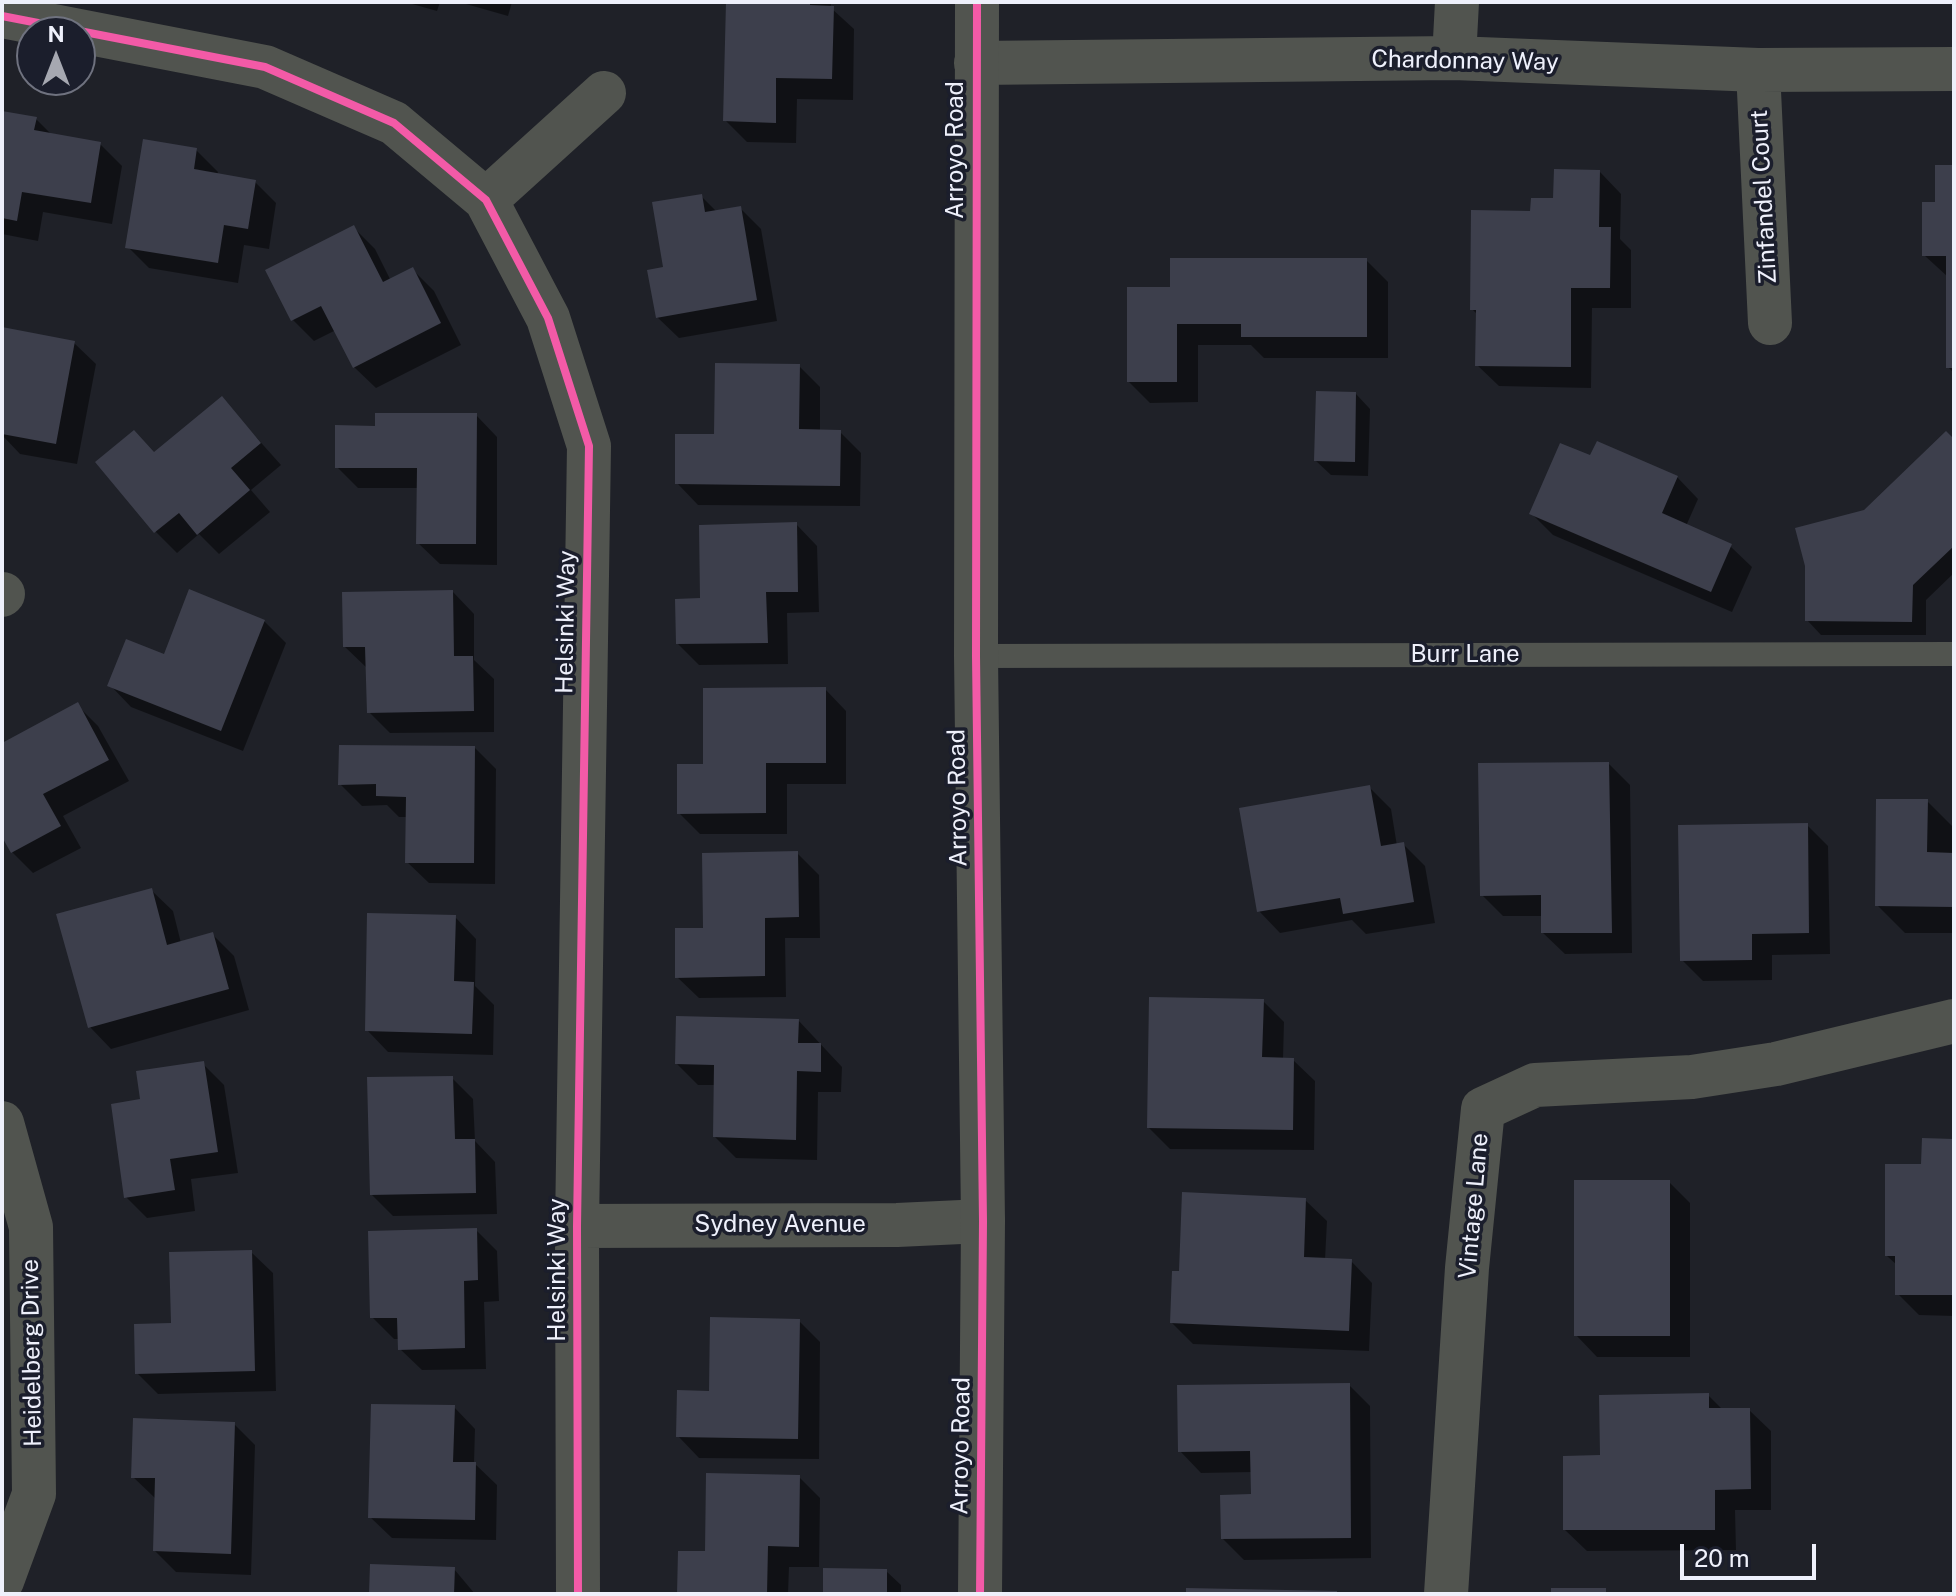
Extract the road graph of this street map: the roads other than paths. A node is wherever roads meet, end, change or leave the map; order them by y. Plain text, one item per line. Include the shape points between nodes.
1 (977, 2) edge
2 (1457, 2) edge
3 (2, 16) edge
4 (1454, 58) junction
5 (976, 63) junction
6 (1954, 69) edge
7 (1758, 70) junction
8 (604, 93) dead end
9 (486, 200) junction
10 (1770, 323) dead end
11 (1954, 654) edge
12 (976, 656) junction
13 (1954, 1021) edge
14 (2, 1123) edge
15 (983, 1221) junction
16 (577, 1226) junction
17 (2, 1581) edge
18 (578, 1594) edge
19 (980, 1594) edge
20 (1446, 1594) edge

1 - 5 street, Arroyo Road
2 - 4 street
3 - 9 street, Helsinki Way via 265,67 394,123
4 - 5 street, Chardonnay Way
4 - 7 street, Chardonnay Way
5 - 12 street, Arroyo Road
6 - 7 street, Chardonnay Way
7 - 10 street, Zinfandel Court
8 - 9 street
9 - 16 street, Helsinki Way via 548,318 589,446
11 - 12 lane, Burr Lane
12 - 15 street, Arroyo Road
13 - 20 street, Vintage Lane via 1776,1064 1692,1077 1535,1085 1483,1109
14 - 17 street, Heidelberg Drive via 31,1227 34,1494
15 - 16 street, Sydney Avenue
15 - 19 street, Arroyo Road
16 - 18 street, Helsinki Way

